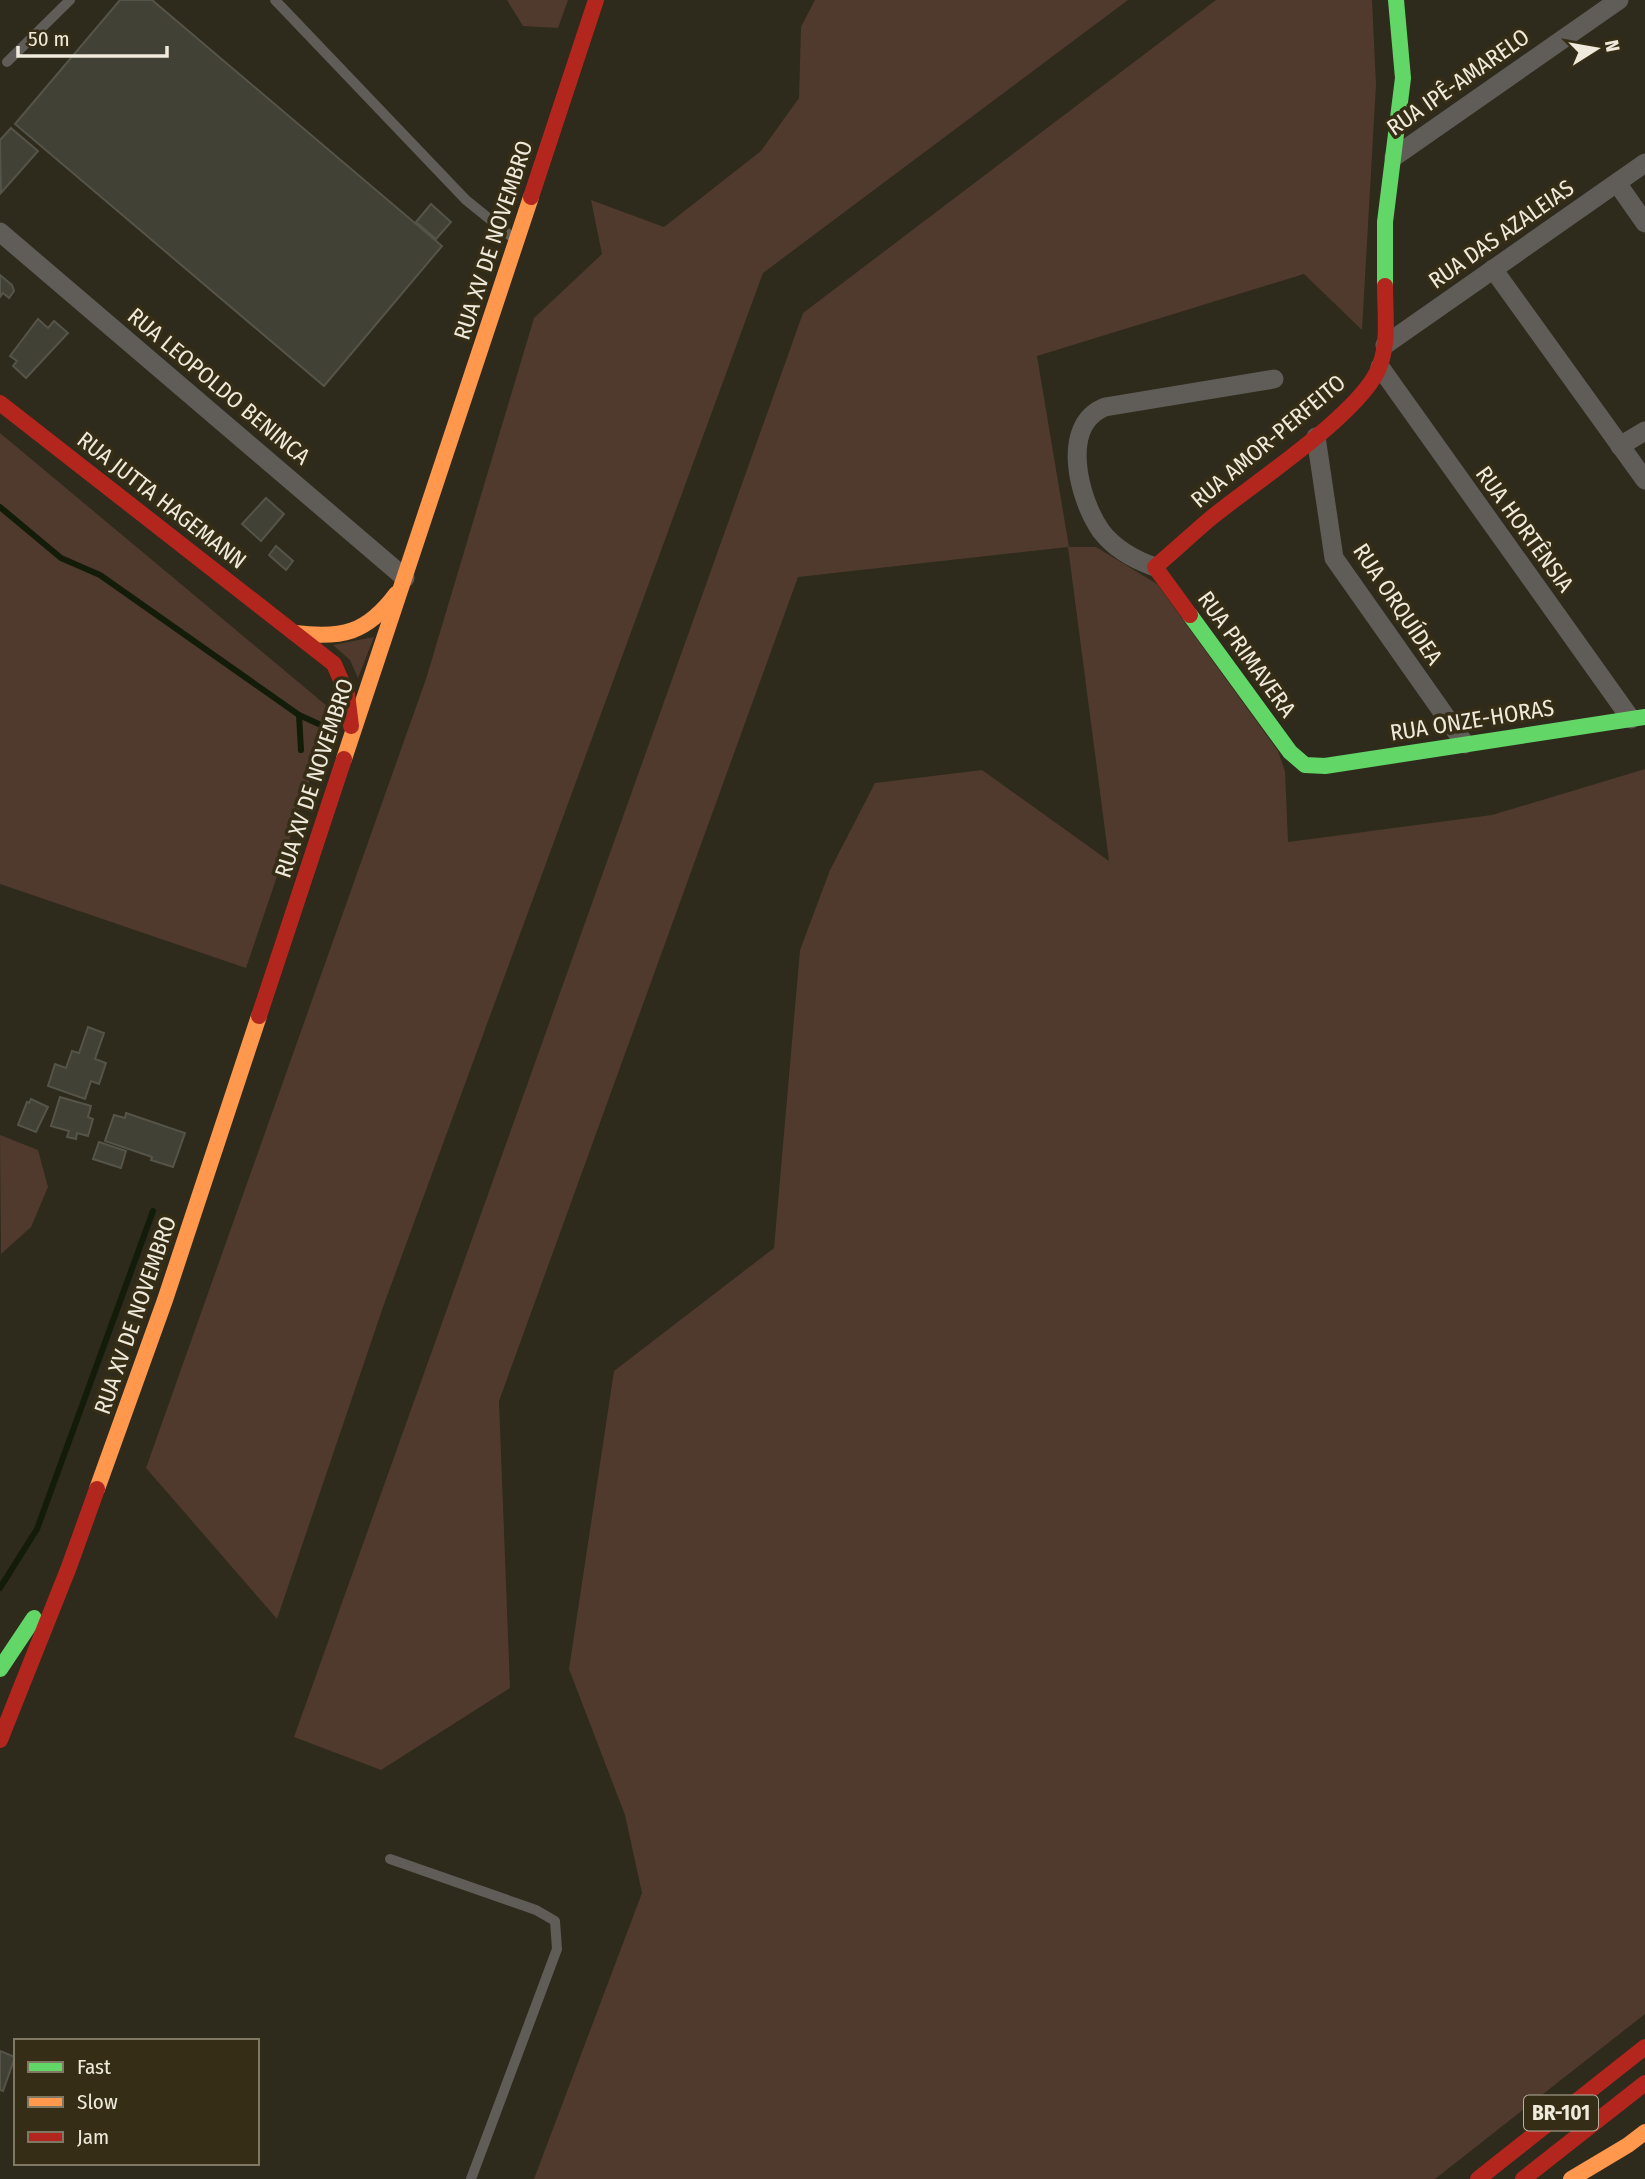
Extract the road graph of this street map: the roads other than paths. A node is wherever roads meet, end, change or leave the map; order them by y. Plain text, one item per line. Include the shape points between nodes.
1 (70, 0) edge
2 (275, 0) edge
3 (596, 0) edge
4 (1396, 0) edge
5 (1619, 0) edge
6 (6, 62) dead end
7 (1394, 157) junction
8 (1645, 163) edge
9 (1617, 183) junction
10 (1645, 223) edge
11 (0, 232) edge
12 (517, 240) junction
13 (1493, 270) junction
14 (1385, 345) junction
15 (1380, 367) junction
16 (1274, 379) dead end
17 (0, 403) edge
18 (1645, 432) edge
19 (1316, 437) junction
20 (1620, 446) junction
21 (1645, 480) edge
22 (1155, 567) junction
23 (405, 578) junction
24 (295, 633) junction
25 (1638, 718) edge
26 (351, 737) junction
27 (1465, 744) junction
28 (1305, 765) joint
29 (68, 1567) junction
30 (0, 1668) edge
31 (0, 1740) edge
32 (390, 1859) dead end
33 (1645, 2047) edge
34 (1645, 2083) edge
35 (1645, 2133) edge
36 (471, 2179) edge
37 (1478, 2179) edge
38 (1523, 2179) edge
39 (1571, 2179) edge

1 - 6 lane
2 - 12 lane via 466,200
3 - 12 main road, RUA XV DE NOVEMBRO
4 - 7 main road, RUA AMOR-PERFEITO via 1403,78
5 - 7 street, RUA IPÊ-AMARELO
7 - 14 main road, RUA AMOR-PERFEITO via 1383,248
8 - 9 street, RUA DAS AZALEIAS
9 - 10 street
9 - 13 street, RUA DAS AZALEIAS
11 - 23 street, RUA LEOPOLDO BENINCA
12 - 23 main road, RUA XV DE NOVEMBRO
13 - 14 street, RUA DAS AZALEIAS
13 - 20 street
14 - 15 main road, RUA AMOR-PERFEITO
15 - 19 main road, RUA AMOR-PERFEITO via 1358,400
15 - 25 street, RUA HORTÊNSIA
16 - 22 street via 1105,407 1086,420 1078,463 1087,506 1102,533 1117,547
17 - 24 main road, RUA JUTTA HAGEMANN
18 - 20 street
19 - 22 main road, RUA AMOR-PERFEITO
19 - 27 street, RUA ORQUÍDEA via 1334,558
20 - 21 street
22 - 28 main road, RUA PRIMAVERA via 1290,752
23 - 24 main road via 390,603 359,629 322,637
23 - 26 main road, RUA XV DE NOVEMBRO
24 - 26 main road, RUA JUTTA HAGEMANN via 334,664 345,681
25 - 27 main road, RUA ONZE-HORAS
26 - 29 main road, RUA XV DE NOVEMBRO via 166,1300
27 - 28 main road, RUA ONZE-HORAS via 1325,766
29 - 30 main road, RUA XV DE NOVEMBRO
29 - 31 main road, RUA XV DE NOVEMBRO
32 - 36 lane via 555,1920 556,1949
33 - 37 main road, BR-101
34 - 38 main road, BR-101
35 - 39 main road

